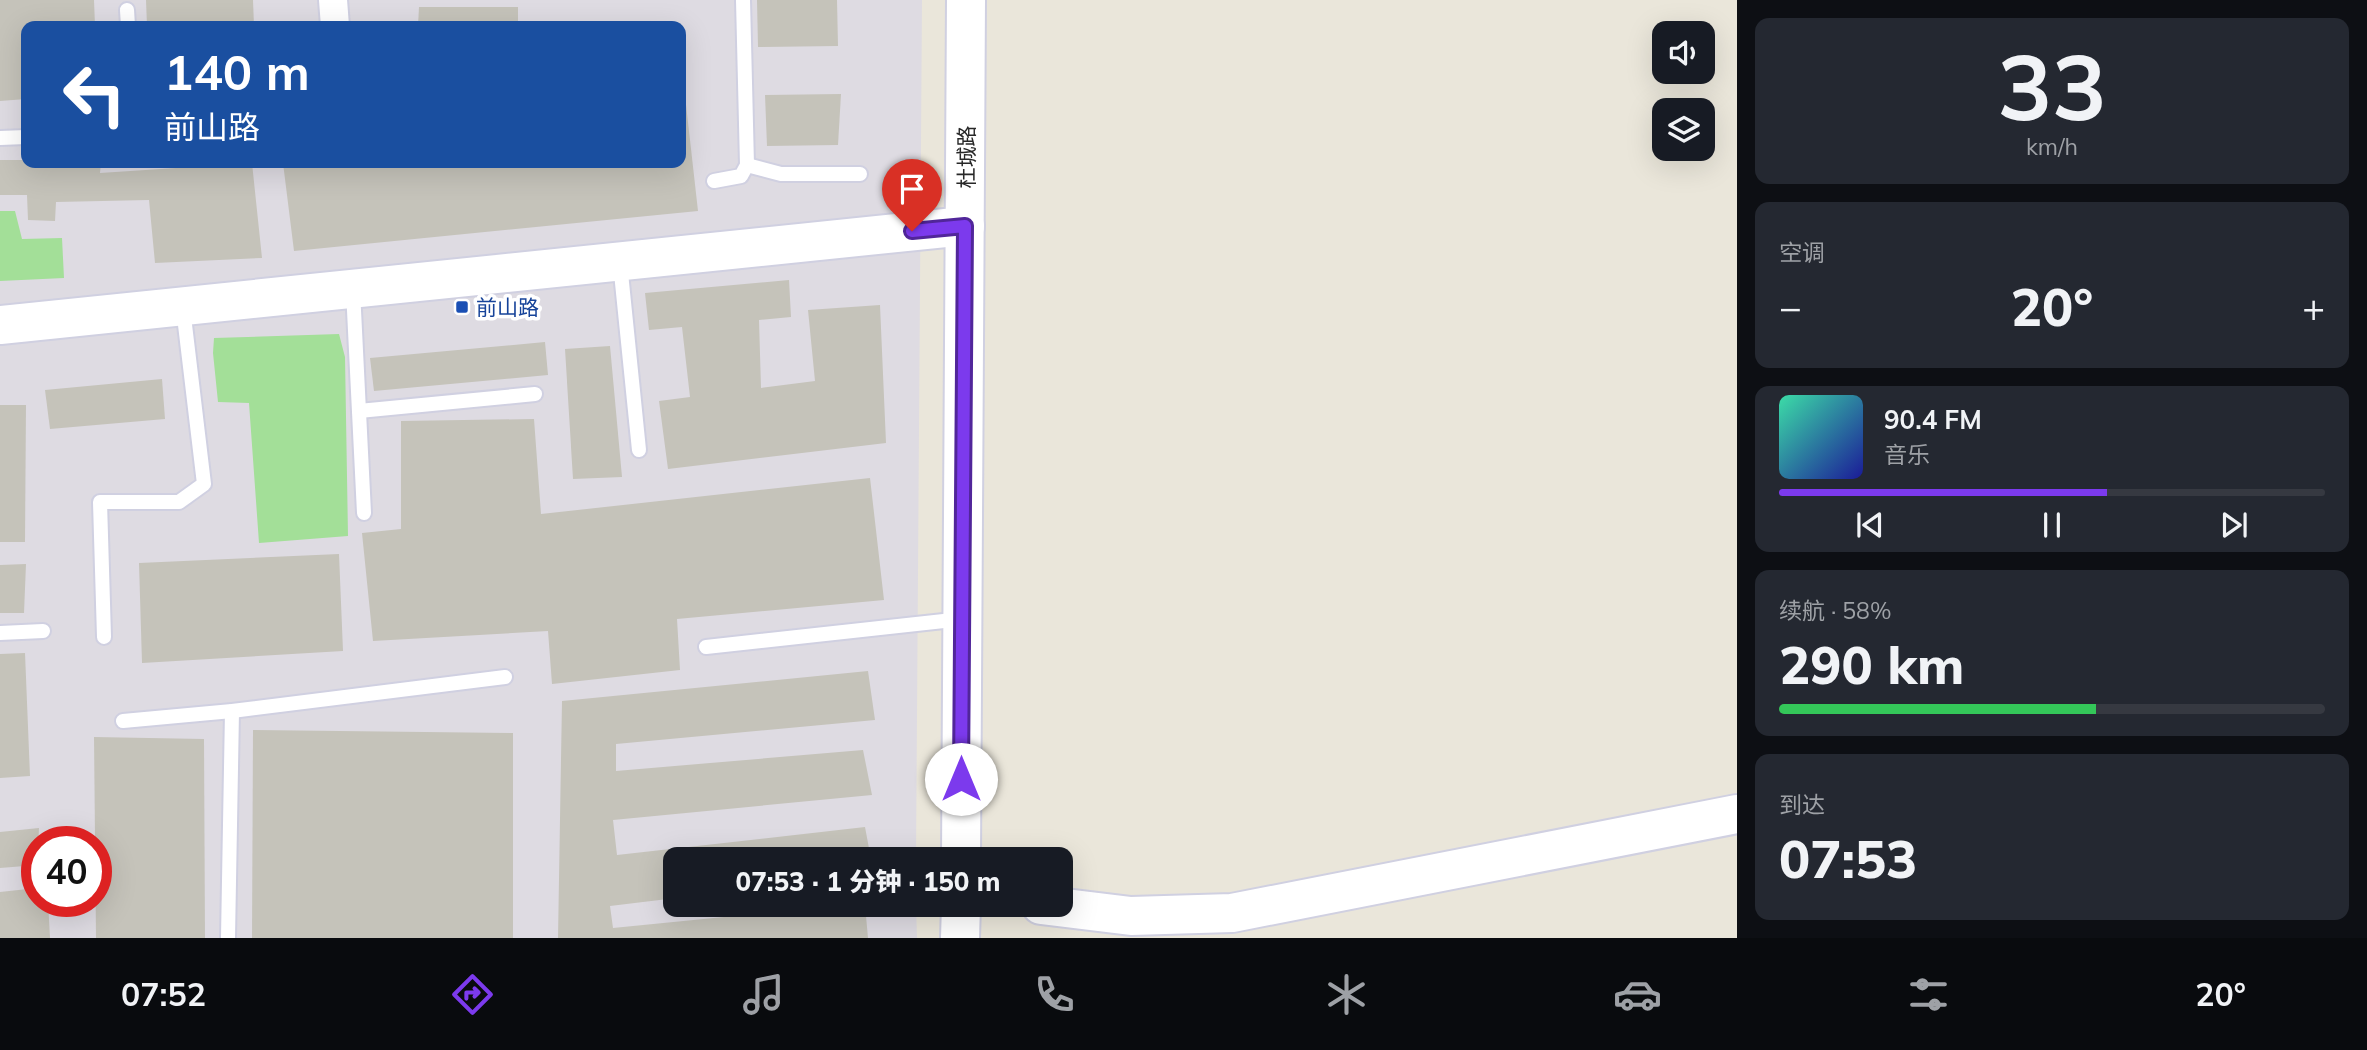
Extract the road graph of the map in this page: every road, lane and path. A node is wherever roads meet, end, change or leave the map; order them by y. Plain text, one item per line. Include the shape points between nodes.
1 (333, 0) edge
2 (743, 0) edge
3 (966, 0) edge
4 (127, 10) dead end
5 (128, 21) edge
6 (335, 21) edge
7 (21, 137) edge
8 (0, 138) edge
9 (747, 165) junction
10 (860, 174) dead end
11 (715, 181) dead end
12 (965, 226) junction
13 (620, 261) junction
14 (353, 288) junction
15 (183, 306) junction
16 (0, 325) edge
17 (535, 394) dead end
18 (359, 411) junction
19 (639, 450) dead end
20 (364, 513) dead end
21 (962, 619) junction
22 (43, 631) dead end
23 (0, 633) edge
24 (104, 637) dead end
25 (706, 648) dead end
26 (505, 677) dead end
27 (232, 711) junction
28 (124, 721) dead end
29 (1737, 814) edge
30 (961, 847) edge
31 (1073, 909) edge
32 (961, 917) edge
33 (228, 938) edge
34 (960, 938) edge

1 - 6 street
2 - 9 lane
3 - 12 street, 杜城路
4 - 5 lane
7 - 8 lane
9 - 10 lane via 780,174
9 - 11 lane via 741,176
12 - 13 street
12 - 21 street, 杜城路
13 - 14 street
13 - 19 lane
14 - 15 street
14 - 18 lane
15 - 16 street
15 - 24 lane via 204,484 179,502 100,502
17 - 18 lane
18 - 20 lane
21 - 25 lane
21 - 30 street, 杜城路
22 - 23 lane
26 - 27 lane
27 - 28 lane
27 - 33 lane
29 - 31 street via 1232,913 1130,916
32 - 34 street

